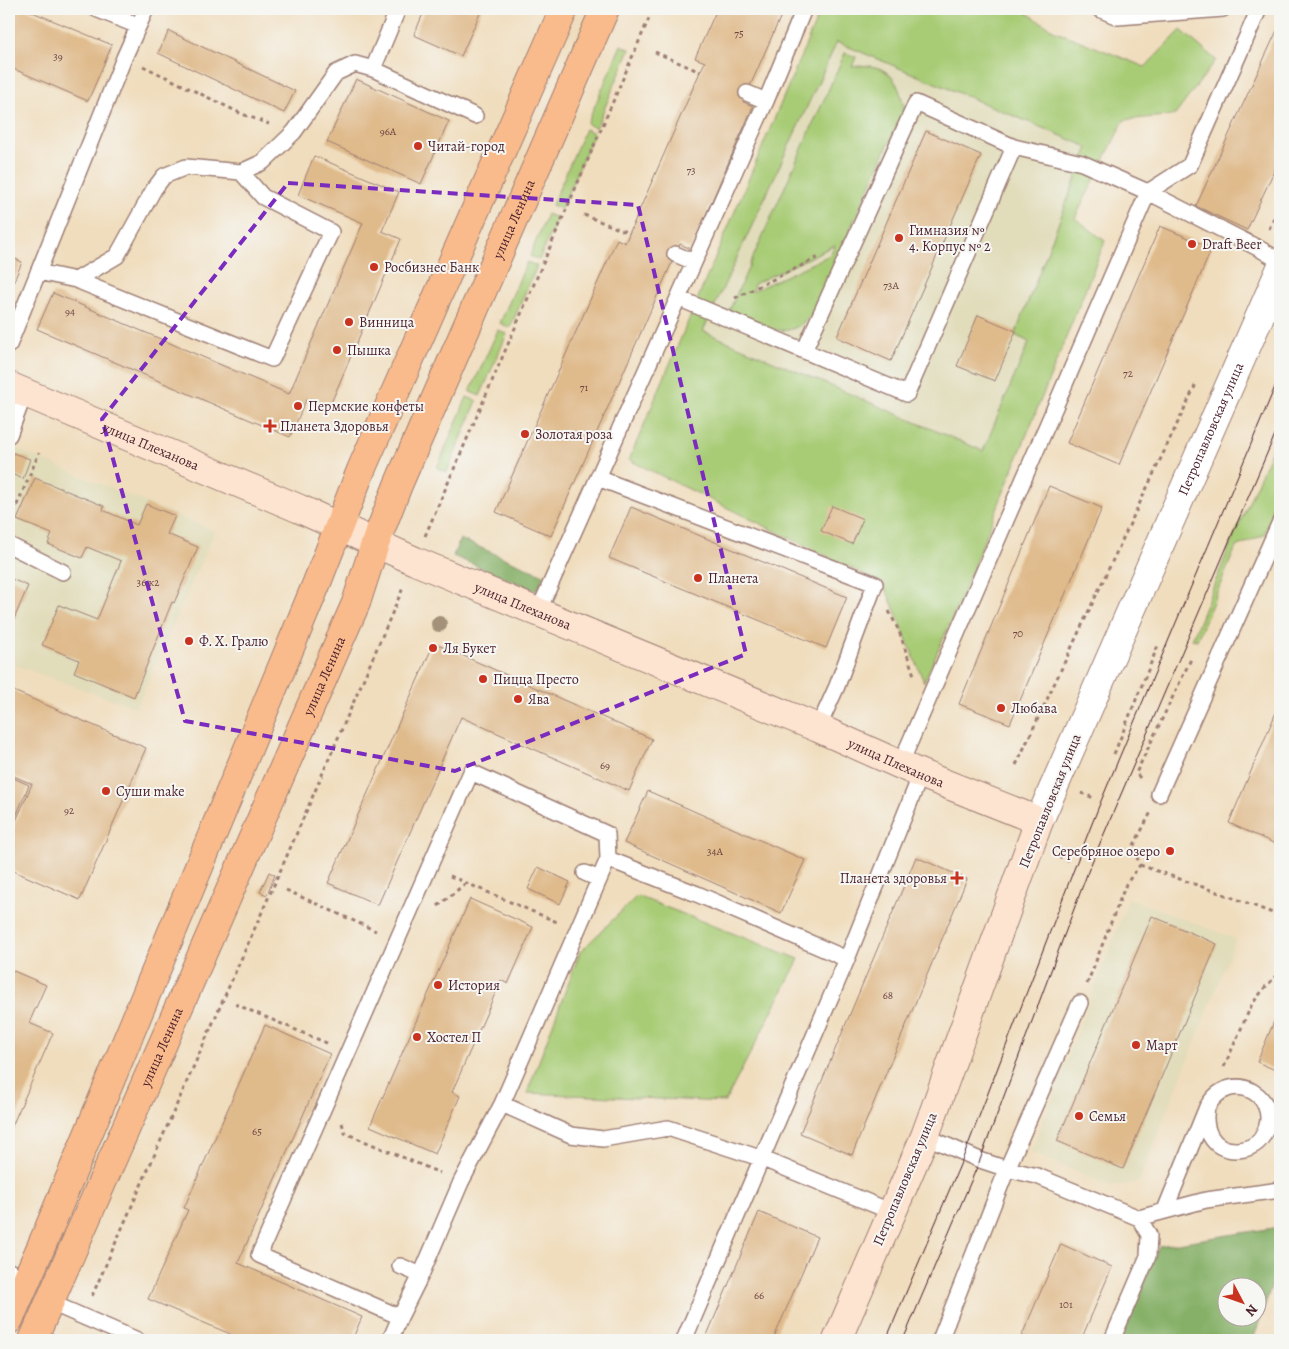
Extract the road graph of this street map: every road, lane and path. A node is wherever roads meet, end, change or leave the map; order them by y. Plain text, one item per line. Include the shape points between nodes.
1 (96, 9) edge
2 (146, 9) edge
3 (398, 9) edge
4 (564, 9) edge
5 (605, 9) edge
6 (652, 9) edge
7 (804, 9) edge
8 (1099, 9) edge
9 (1223, 9) edge
10 (1259, 9) edge
11 (138, 26) junction
12 (655, 52) dead end
13 (147, 68) dead end
14 (373, 69) junction
15 (700, 72) dead end
16 (747, 93) dead end
17 (766, 101) junction
18 (475, 116) dead end
19 (294, 132) junction
20 (1014, 147) junction
21 (241, 172) junction
22 (1148, 192) junction
23 (1280, 203) edge
24 (584, 215) dead end
25 (629, 233) dead end
26 (854, 240) junction
27 (1260, 249) junction
28 (675, 254) dead end
29 (1280, 261) edge
30 (694, 262) junction
31 (1280, 270) edge
32 (38, 272) junction
33 (76, 280) junction
34 (678, 298) junction
35 (719, 316) junction
36 (9, 345) edge
37 (804, 351) junction
38 (1197, 382) dead end
39 (17, 389) edge
40 (9, 435) edge
41 (39, 453) dead end
42 (598, 478) junction
43 (9, 508) edge
44 (1280, 522) edge
45 (339, 527) junction
46 (426, 534) dead end
47 (376, 544) junction
48 (9, 545) edge
49 (63, 572) dead end
50 (875, 584) junction
51 (402, 590) dead end
52 (538, 612) junction
53 (1159, 643) dead end
54 (1192, 657) dead end
55 (925, 709) junction
56 (818, 728) junction
57 (1114, 754) dead end
58 (1016, 765) dead end
59 (911, 769) junction
60 (1140, 778) dead end
61 (1080, 793) dead end
62 (1159, 794) joint
63 (1094, 798) dead end
64 (1039, 821) junction
65 (1058, 856) dead end
66 (608, 858) junction
67 (1068, 860) dead end
68 (1140, 865) junction
69 (429, 867) junction
70 (466, 883) junction
71 (286, 890) dead end
72 (432, 912) dead end
73 (1280, 916) edge
74 (576, 930) junction
75 (397, 940) junction
76 (847, 959) junction
77 (1280, 973) edge
78 (1080, 1003) joint
79 (235, 1004) dead end
80 (348, 1053) junction
81 (502, 1104) junction
82 (1207, 1107) junction
83 (323, 1110) junction
84 (925, 1136) junction
85 (763, 1159) junction
86 (1007, 1169) junction
87 (461, 1182) junction
88 (1280, 1190) edge
89 (1165, 1210) junction
90 (892, 1212) junction
91 (1139, 1218) junction
92 (400, 1266) dead end
93 (18, 1275) edge
94 (421, 1276) junction
95 (49, 1302) junction
96 (83, 1316) junction
97 (400, 1317) junction
98 (9, 1320) edge
99 (33, 1340) edge
100 (137, 1340) edge
101 (390, 1340) edge
102 (684, 1340) edge
103 (837, 1340) edge
104 (940, 1340) edge
105 (1112, 1340) edge

1 - 11 lane
2 - 11 lane
3 - 14 lane
4 - 45 main road via 361,470
5 - 47 main road, улица Ленина via 398,484
6 - 46 path
7 - 17 lane
8 - 9 lane via 1118,17
10 - 22 lane via 1190,165
11 - 32 lane
12 - 15 path
13 - 19 path via 242,114
14 - 18 lane
14 - 19 lane via 355,64 336,73
16 - 17 lane
17 - 30 lane
19 - 21 lane via 263,162
20 - 22 lane via 1082,163
20 - 26 lane via 916,103
20 - 37 lane via 907,394
21 - 33 lane via 186,166 164,176 117,256
21 - 33 lane via 262,197 331,232 272,359
22 - 27 lane
22 - 55 lane
23 - 27 path
24 - 25 path
26 - 35 path via 724,303
26 - 37 lane
27 - 29 lane
28 - 30 lane
30 - 34 lane
31 - 64 street, Петропавловская улица
32 - 33 lane
32 - 36 lane
34 - 35 lane
34 - 42 lane
35 - 37 lane
38 - 58 path
39 - 40 lane
39 - 45 main road, улица Плеханова
41 - 43 path via 17,504
42 - 50 lane
42 - 52 lane
44 - 62 lane
45 - 47 main road, улица Плеханова
45 - 93 main road via 70,1178
47 - 52 main road, улица Плеханова
47 - 95 main road, улица Ленина via 356,603
48 - 49 lane
50 - 55 path via 899,631
50 - 56 lane
51 - 96 path
52 - 56 main road, улица Плеханова
53 - 57 path
54 - 60 path via 1136,772
55 - 59 lane
56 - 59 main road, улица Плеханова
59 - 64 main road, улица Плеханова
59 - 76 lane
61 - 63 path
62 - 68 path via 1133,847
64 - 84 main road, Петропавловская улица
65 - 67 path
66 - 69 lane via 607,834 471,772
66 - 74 lane via 592,876
66 - 76 lane
68 - 73 path
68 - 78 path via 1126,884
69 - 70 path
69 - 75 lane
70 - 72 path
70 - 74 path
71 - 75 path
74 - 81 lane
75 - 80 lane
76 - 85 lane
77 - 82 path via 1252,1004
78 - 86 lane
79 - 80 path
80 - 83 lane
81 - 85 lane via 571,1136 603,1139 668,1128
81 - 87 lane
82 - 82 lane via 1205,1123 1211,1138 1230,1150 1251,1147 1266,1130 1267,1109 1262,1099 1243,1087 1222,1090
82 - 89 lane
83 - 87 path via 340,1118 345,1133
83 - 97 lane via 259,1255
84 - 86 lane
84 - 90 main road, Петропавловская улица
85 - 90 lane
85 - 102 lane
86 - 91 lane via 1037,1176
86 - 104 lane
87 - 94 lane
88 - 89 lane via 1206,1200
89 - 91 lane
90 - 103 main road, Петропавловская улица
91 - 105 lane via 1148,1235 1148,1256
92 - 94 lane
93 - 98 main road
94 - 97 lane
95 - 96 lane
95 - 99 main road, улица Ленина
96 - 100 lane
97 - 101 lane

